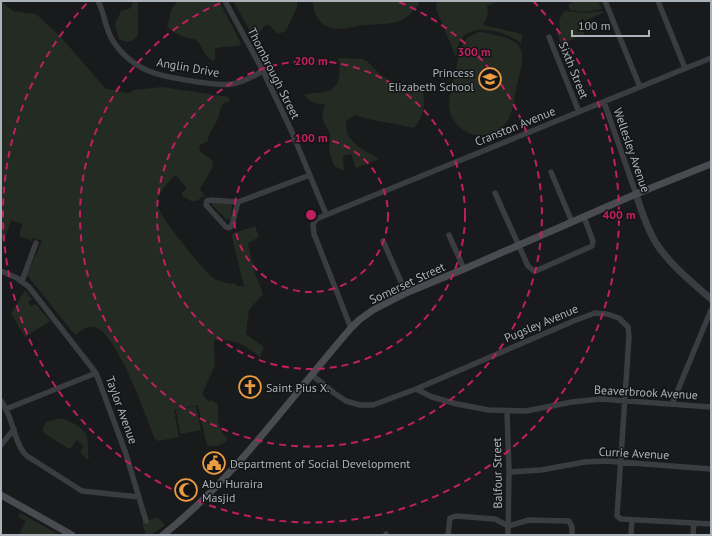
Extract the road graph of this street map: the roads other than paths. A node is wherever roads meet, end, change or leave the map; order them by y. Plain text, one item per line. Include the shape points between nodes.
1 (98, 1) edge
2 (225, 1) edge
3 (605, 1) edge
4 (658, 1) edge
5 (549, 37) dead end
6 (711, 58) edge
7 (685, 68) junction
8 (263, 71) junction
9 (640, 87) junction
10 (604, 102) junction
11 (579, 112) junction
12 (711, 164) edge
13 (551, 172) dead end
14 (310, 175) junction
15 (494, 193) dead end
16 (636, 194) junction
17 (238, 202) junction
18 (326, 214) junction
19 (584, 217) junction
20 (572, 222) junction
21 (449, 235) dead end
22 (383, 241) dead end
23 (36, 243) dead end
24 (518, 246) junction
25 (464, 269) junction
26 (1, 271) edge
27 (22, 281) junction
28 (406, 294) junction
29 (711, 299) edge
30 (711, 310) edge
31 (351, 328) junction
32 (96, 373) junction
33 (312, 375) junction
34 (416, 390) junction
35 (1, 401) edge
36 (625, 401) junction
37 (672, 404) junction
38 (711, 407) edge
39 (6, 409) junction
40 (507, 411) junction
41 (14, 429) junction
42 (1, 445) edge
43 (620, 461) junction
44 (711, 469) edge
45 (509, 472) junction
46 (1, 495) edge
47 (139, 496) junction
48 (632, 520) junction
49 (146, 521) dead end
50 (694, 523) junction
51 (711, 524) edge
52 (508, 526) junction
53 (165, 534) edge
54 (72, 535) edge
55 (448, 535) edge
56 (508, 535) edge
57 (572, 535) edge
58 (632, 535) edge
59 (693, 535) edge

1 - 8 street, Anglin Drive via 112,40 130,60 149,72 226,85
2 - 8 street, Thornbrough Street
3 - 9 street
4 - 7 street
5 - 11 street, Sixth Street
6 - 7 street, Cranston Avenue
7 - 9 street, Cranston Avenue
8 - 14 street, Thornbrough Street
9 - 10 street, Cranston Avenue
10 - 11 street, Cranston Avenue
10 - 16 street, Wellesley Avenue
11 - 18 street, Cranston Avenue
12 - 16 main road, Somerset Street
13 - 20 street
14 - 17 street
14 - 18 street, Thornbrough Street
15 - 24 street
16 - 19 main road, Somerset Street
16 - 29 street, Wellesley Avenue via 649,229 662,251
17 - 17 street via 213,200 207,201 206,205 229,228
18 - 31 street via 314,221 314,234
19 - 20 main road, Somerset Street
19 - 24 street via 593,241 590,248 534,271 528,266
20 - 24 main road, Somerset Street
21 - 25 street
22 - 28 street
23 - 27 street
24 - 25 main road, Somerset Street
25 - 28 main road, Somerset Street
26 - 27 street, Taylor Avenue
27 - 32 street, Taylor Avenue
28 - 31 main road, Somerset Street via 380,306
30 - 37 street
31 - 33 main road, Somerset Street
32 - 39 street
32 - 47 street, Taylor Avenue
33 - 34 street, Pugsley Avenue via 341,398 353,404 373,405
33 - 53 main road, Somerset Street via 217,487
34 - 36 street, Pugsley Avenue via 595,313 619,318 628,328
34 - 40 street, Beaverbrook Avenue via 457,404
35 - 39 street
36 - 37 street, Beaverbrook Avenue
36 - 40 street, Beaverbrook Avenue via 586,400 526,411
36 - 43 street, Pugsley Avenue
37 - 38 street, Beaverbrook Avenue
39 - 41 street
40 - 45 street, Balfour Street
41 - 42 street
41 - 47 street via 25,454 80,490 88,493
43 - 44 street, Currie Avenue
43 - 45 street, Currie Avenue via 585,462 541,470
43 - 48 street, Pugsley Avenue via 618,518
45 - 52 street, Balfour Street
46 - 54 main road
47 - 49 street, Taylor Avenue
48 - 50 street
48 - 58 street
50 - 51 street
50 - 59 street
52 - 55 street via 495,519 456,516 450,518
52 - 56 street, Balfour Street
52 - 57 street via 529,520 569,521

